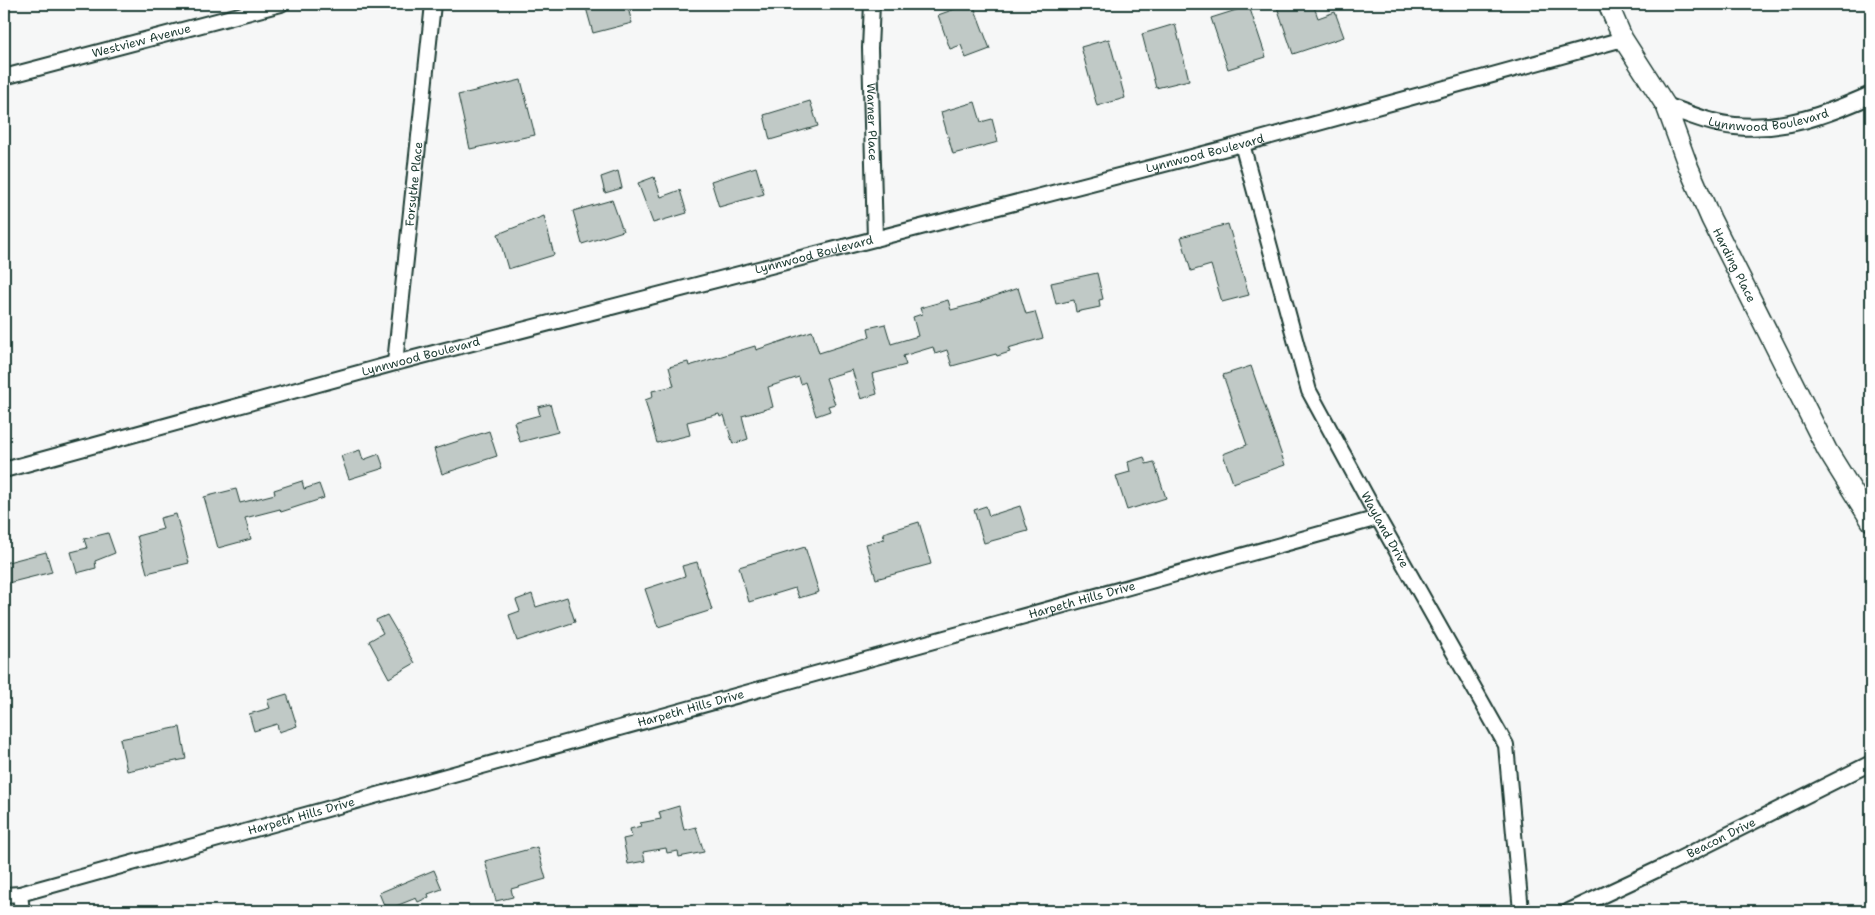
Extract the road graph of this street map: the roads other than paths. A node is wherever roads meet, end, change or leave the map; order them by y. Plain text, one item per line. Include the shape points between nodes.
1 (281, 4) edge
2 (433, 4) edge
3 (872, 4) edge
4 (1608, 4) edge
5 (1624, 39) junction
6 (4, 77) edge
7 (1871, 95) edge
8 (1666, 106) junction
9 (1242, 144) junction
10 (875, 240) junction
11 (395, 363) junction
12 (4, 470) edge
13 (1378, 518) junction
14 (1871, 521) edge
15 (1871, 763) edge
16 (20, 894) junction
17 (4, 895) edge
18 (22, 911) edge
19 (1521, 911) edge
20 (1569, 911) edge

1 - 6 street, Westview Avenue
2 - 11 street, Forsythe Place
3 - 10 street, Warner Place via 870,48
4 - 5 main road, Harding Place
5 - 8 main road, Harding Place
5 - 9 street, Lynnwood Boulevard
7 - 8 street, Lynnwood Boulevard via 1810,120 1752,127 1700,118
8 - 14 main road, Harding Place via 1711,219 1827,450
9 - 10 street, Lynnwood Boulevard
9 - 13 street, Wayland Drive via 1309,390
10 - 11 street, Lynnwood Boulevard
11 - 12 street, Lynnwood Boulevard
13 - 16 street, Harpeth Hills Drive
13 - 19 street, Wayland Drive via 1506,745
15 - 20 street, Beacon Drive
16 - 17 street, Harpeth Hills Drive
16 - 18 street

